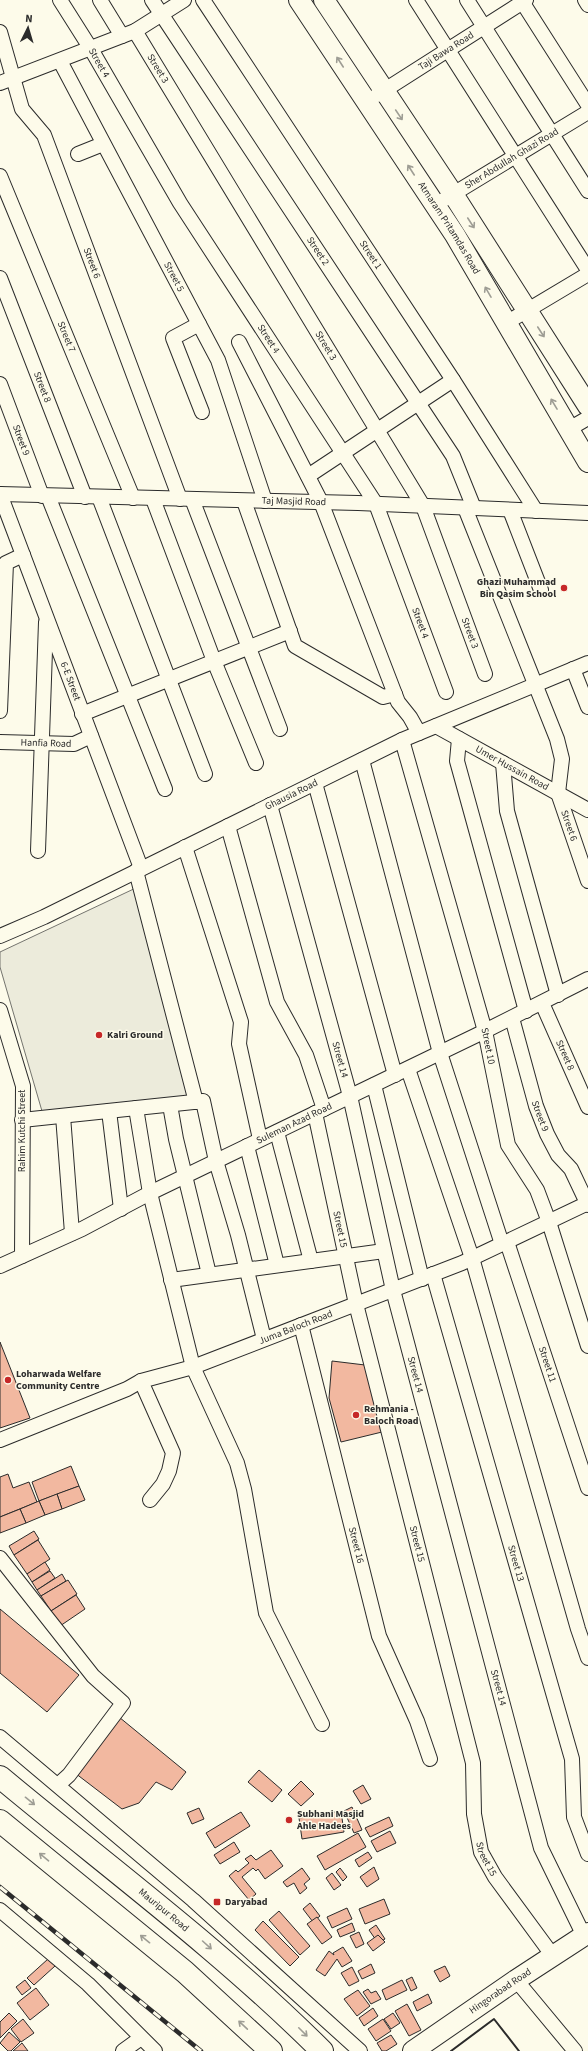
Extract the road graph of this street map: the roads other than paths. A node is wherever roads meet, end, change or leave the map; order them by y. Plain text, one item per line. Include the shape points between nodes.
1 (60, 0) edge
2 (100, 0) edge
3 (152, 0) edge
4 (184, 0) edge
5 (203, 0) edge
6 (299, 0) edge
7 (324, 0) edge
8 (416, 0) edge
9 (468, 0) edge
10 (585, 0) edge
11 (523, 1) edge
12 (588, 5) edge
13 (161, 15) junction
14 (484, 26) junction
15 (136, 31) junction
16 (0, 32) edge
17 (122, 36) junction
18 (91, 49) junction
19 (447, 50) junction
20 (60, 61) junction
21 (6, 80) edge
22 (383, 91) junction
23 (366, 102) junction
24 (588, 105) edge
25 (588, 112) edge
26 (552, 134) junction
27 (103, 144) junction
28 (78, 154) dead end
29 (515, 156) junction
30 (0, 176) edge
31 (588, 191) edge
32 (453, 194) junction
33 (435, 205) junction
34 (588, 270) edge
35 (588, 274) edge
36 (0, 278) edge
37 (527, 311) junction
38 (506, 323) junction
39 (199, 324) junction
40 (239, 342) dead end
41 (453, 380) junction
42 (0, 384) edge
43 (418, 402) junction
44 (588, 406) edge
45 (202, 412) dead end
46 (588, 418) edge
47 (376, 429) junction
48 (569, 429) junction
49 (342, 454) junction
50 (588, 462) edge
51 (308, 476) junction
52 (0, 494) edge
53 (45, 496) junction
54 (85, 497) junction
55 (99, 497) junction
56 (133, 498) junction
57 (153, 499) junction
58 (186, 499) junction
59 (244, 500) junction
60 (265, 501) junction
61 (322, 502) junction
62 (376, 504) junction
63 (423, 506) junction
64 (470, 508) junction
65 (510, 510) junction
66 (536, 511) junction
67 (588, 513) edge
68 (23, 555) junction
69 (540, 590) dead end
70 (46, 615) junction
71 (290, 631) junction
72 (249, 648) junction
73 (214, 661) junction
74 (588, 663) edge
75 (573, 669) junction
76 (485, 674) dead end
77 (169, 679) junction
78 (534, 686) junction
79 (446, 692) dead end
80 (394, 694) junction
81 (128, 696) junction
82 (588, 707) edge
83 (0, 711) edge
84 (82, 714) junction
85 (436, 726) junction
86 (280, 729) dead end
87 (419, 733) junction
88 (91, 736) junction
89 (459, 739) junction
90 (402, 740) junction
91 (0, 742) edge
92 (42, 744) junction
93 (362, 760) junction
94 (256, 763) dead end
95 (503, 763) junction
96 (205, 774) dead end
97 (315, 783) junction
98 (165, 789) dead end
99 (558, 793) junction
100 (270, 805) junction
101 (588, 810) edge
102 (228, 826) junction
103 (185, 847) junction
104 (38, 851) dead end
105 (139, 870) junction
106 (588, 881) edge
107 (0, 936) edge
108 (587, 984) edge
109 (558, 995) junction
110 (542, 1003) junction
111 (0, 1010) edge
112 (526, 1011) junction
113 (512, 1018) junction
114 (485, 1031) junction
115 (440, 1053) junction
116 (402, 1072) junction
117 (374, 1085) junction
118 (350, 1096) junction
119 (196, 1102) junction
120 (170, 1105) junction
121 (588, 1107) edge
122 (136, 1108) junction
123 (109, 1111) junction
124 (320, 1111) junction
125 (63, 1116) junction
126 (22, 1120) junction
127 (277, 1132) junction
128 (260, 1139) junction
129 (247, 1146) junction
130 (216, 1161) junction
131 (185, 1176) junction
132 (150, 1193) junction
133 (588, 1204) edge
134 (121, 1209) junction
135 (549, 1222) junction
136 (72, 1233) junction
137 (504, 1243) junction
138 (384, 1250) junction
139 (22, 1256) junction
140 (345, 1256) junction
141 (472, 1258) junction
142 (311, 1261) junction
143 (277, 1265) junction
144 (0, 1266) edge
145 (247, 1269) junction
146 (209, 1274) junction
147 (428, 1276) junction
148 (171, 1280) junction
149 (393, 1290) junction
150 (356, 1304) junction
151 (301, 1325) junction
152 (264, 1339) junction
153 (588, 1346) edge
154 (193, 1367) junction
155 (141, 1381) junction
156 (0, 1440) edge
157 (588, 1488) edge
158 (150, 1500) dead end
159 (0, 1558) edge
160 (588, 1658) edge
161 (322, 1724) dead end
162 (0, 1737) edge
163 (430, 1759) dead end
164 (0, 1776) edge
165 (58, 1785) junction
166 (0, 1821) edge
167 (588, 1854) edge
168 (0, 1910) edge
169 (586, 1934) edge
170 (553, 1956) junction
171 (516, 1980) junction
172 (141, 2038) junction
173 (123, 2051) edge
174 (155, 2051) edge
175 (271, 2051) edge
176 (322, 2051) edge
177 (360, 2051) edge
178 (414, 2051) edge
179 (575, 2051) edge

1 - 18 street, Street 4
2 - 17 street
3 - 13 street, Street 2
4 - 13 street
5 - 41 street, Street 1
23 -> 6 main road, Atmaram Pritamdas Road
7 - 22 main road, Atmaram Pritamdas Road
8 - 19 street
9 - 14 street
10 - 12 street
11 - 14 street, Taji Bawa Road
11 - 24 street
13 - 15 street
13 - 43 street, Street 2
14 - 19 street, Taji Bawa Road
14 - 26 street
15 - 17 street
15 - 47 street, Street 3
16 - 21 street, Street 6
17 - 18 street
18 - 20 street
18 - 49 street, Street 4 via 180,203
19 - 22 street, Taji Bawa Road
19 - 29 street
20 - 21 street
20 - 27 street, Street 5
21 - 58 street, Street 6 via 22,109 44,135
22 - 23 street, Taji Bawa Road
22 -> 32 main road, Atmaram Pritamdas Road
33 -> 23 main road, Atmaram Pritamdas Road
25 - 26 street, Sher Abdullah Ghazi Road
26 - 29 street, Sher Abdullah Ghazi Road
26 - 31 street
27 - 28 street
27 - 39 street, Street 5
29 - 32 street, Sher Abdullah Ghazi Road
29 - 34 street
30 - 56 street, Street 7
32 - 33 street, Sher Abdullah Ghazi Road
32 -> 37 main road, Atmaram Pritamdas Road
38 -> 33 main road, Atmaram Pritamdas Road
35 - 37 street
36 - 54 street, Street 8
37 - 38 street
37 -> 44 main road, Atmaram Pritamdas Road
48 -> 38 main road, Atmaram Pritamdas Road
39 - 45 street via 173,338
39 - 60 street, Street 5 via 218,360
40 - 51 street
41 - 43 street
41 - 66 street, Street 1
42 - 53 street, Street 9
43 - 47 street
43 - 64 street, Street 2 via 453,456
46 - 48 street
47 - 49 street
47 - 63 street, Street 3
48 - 50 main road, Atmaram Pritamdas Road
49 - 51 street
49 - 62 street, Street 4
51 - 61 street
52 - 53 street, Taj Masjid Road
52 - 68 street, 6-E Street
53 - 54 street, Taj Masjid Road
53 - 81 street, Street 9
54 - 55 street, Taj Masjid Road
55 - 56 street, Taj Masjid Road
55 - 77 street
56 - 57 street, Taj Masjid Road
57 - 58 street, Taj Masjid Road
57 - 73 street
58 - 59 street, Taj Masjid Road
58 - 72 street, Street 6
59 - 60 street, Taj Masjid Road
59 - 71 street
60 - 61 street, Taj Masjid Road
61 - 62 street, Taj Masjid Road
61 - 80 street
62 - 63 street, Taj Masjid Road
62 - 79 street, Street 4
63 - 64 street, Taj Masjid Road
63 - 76 street, Street 3
64 - 65 street, Taj Masjid Road
64 - 78 street, Street 2
65 - 66 street, Taj Masjid Road
65 - 69 street
66 - 67 street, Taj Masjid Road
68 - 70 street, 6-E Street
68 - 83 street via 6,563
70 - 84 street, 6-E Street
70 - 92 street
71 - 72 street
71 - 80 street via 295,646 382,697
72 - 73 street
72 - 86 street, Street 6
73 - 77 street
73 - 94 street
74 - 75 street, Ghausia Road
75 - 78 street, Ghausia Road
75 - 82 street
77 - 81 street
77 - 96 street
78 - 85 street, Ghausia Road
78 - 99 street, Street 2 via 557,739 562,759
80 - 87 street
81 - 84 street
81 - 98 street, Street 9
84 - 88 street, 6-E Street
85 - 87 street, Ghausia Road
85 - 89 street, Umer Hussain Road
87 - 90 street, Ghausia Road
88 - 92 street, Hanfia Road via 74,744
88 - 105 street, 6-E Street
89 - 95 street, Umer Hussain Road
89 - 112 street via 457,761
90 - 93 street, Ghausia Road
90 - 114 street, Street 10
91 - 92 street, Hanfia Road
92 - 104 street
93 - 97 street, Ghausia Road
93 - 115 street, Street 11
95 - 99 street, Umer Hussain Road
95 - 109 street via 507,811
97 - 100 street, Ghausia Road
97 - 116 street
99 - 101 street, Umer Hussain Road
99 - 106 street, Street 6
100 - 102 street, Ghausia Road
100 - 118 street, Street 14
102 - 103 street, Ghausia Road
102 - 124 street, Street 15 via 277,1002 306,1055
103 - 105 street, Ghausia Road
103 - 128 street via 241,1022 239,1044
105 - 107 street, Ghausia Road
105 - 119 street, 6-E Street
108 - 109 street, Suleman Azad Road
109 - 110 street, Suleman Azad Road
110 - 112 street, Suleman Azad Road
110 - 121 street, Street 8
111 - 126 street, Rahim Kutchi Street via 22,1086
112 - 113 street, Suleman Azad Road
113 - 114 street, Suleman Azad Road
113 - 133 street, Street 9 via 536,1106 547,1134 558,1155 571,1169
114 - 115 street, Suleman Azad Road
114 - 135 street, Street 10 via 508,1145 537,1190
115 - 116 street, Suleman Azad Road
115 - 137 street, Street 11
116 - 117 street, Suleman Azad Road
116 - 141 street
117 - 118 street, Suleman Azad Road
117 - 147 street, Street 13
118 - 124 street, Suleman Azad Road
118 - 138 street, Street 14
119 - 120 street
119 - 130 street via 203,1101
120 - 122 street
120 - 131 street
122 - 123 street
122 - 132 street
123 - 125 street
123 - 134 street
124 - 127 street, Suleman Azad Road
124 - 140 street, Street 15
125 - 126 street
125 - 136 street
126 - 139 street, Rahim Kutchi Street
127 - 128 street, Suleman Azad Road
127 - 142 street
128 - 129 street, Suleman Azad Road
129 - 130 street, Suleman Azad Road
129 - 143 street
130 - 131 street, Suleman Azad Road
130 - 145 street
131 - 132 street, Suleman Azad Road
131 - 146 street
132 - 134 street, Suleman Azad Road
132 - 148 street
133 - 135 street, Juma Baloch Road
134 - 136 street, Suleman Azad Road
135 - 137 street, Juma Baloch Road
135 - 153 street, Street 10
136 - 139 street, Suleman Azad Road
137 - 141 street, Juma Baloch Road
137 - 157 street, Street 11
138 - 140 street
138 - 149 street, Street 14
139 - 144 street, Suleman Azad Road
140 - 142 street
140 - 150 street, Street 15
141 - 147 street, Juma Baloch Road
141 - 160 street
142 - 143 street
143 - 145 street
145 - 146 street
145 - 152 street
146 - 148 street
147 - 149 street, Juma Baloch Road
147 - 167 street, Street 13 via 572,1759 574,1817
148 - 154 street
149 - 150 street, Juma Baloch Road
149 - 169 street, Street 14 via 541,1848
150 - 151 street, Juma Baloch Road
150 - 170 street, Street 15 via 473,1763 474,1814 481,1852 494,1876
151 - 152 street, Juma Baloch Road
151 - 163 street, Street 16 via 379,1636 417,1721
152 - 154 street, Juma Baloch Road
154 - 155 street, Juma Baloch Road
154 - 161 street via 237,1463 266,1613
155 - 156 street, Juma Baloch Road
155 - 158 street via 173,1453 163,1484
159 - 165 street via 93,1676 123,1703 69,1775
162 - 165 street
164 -> 176 highway, Mauripur Road via 199,1938
165 - 177 street via 193,1900
175 -> 166 highway via 185,1972
168 - 172 street via 88,1984
169 - 170 main road, Hingorabad Road
170 - 171 main road, Hingorabad Road
171 - 178 main road, Hingorabad Road
171 - 179 street
172 - 173 street
172 - 174 street

